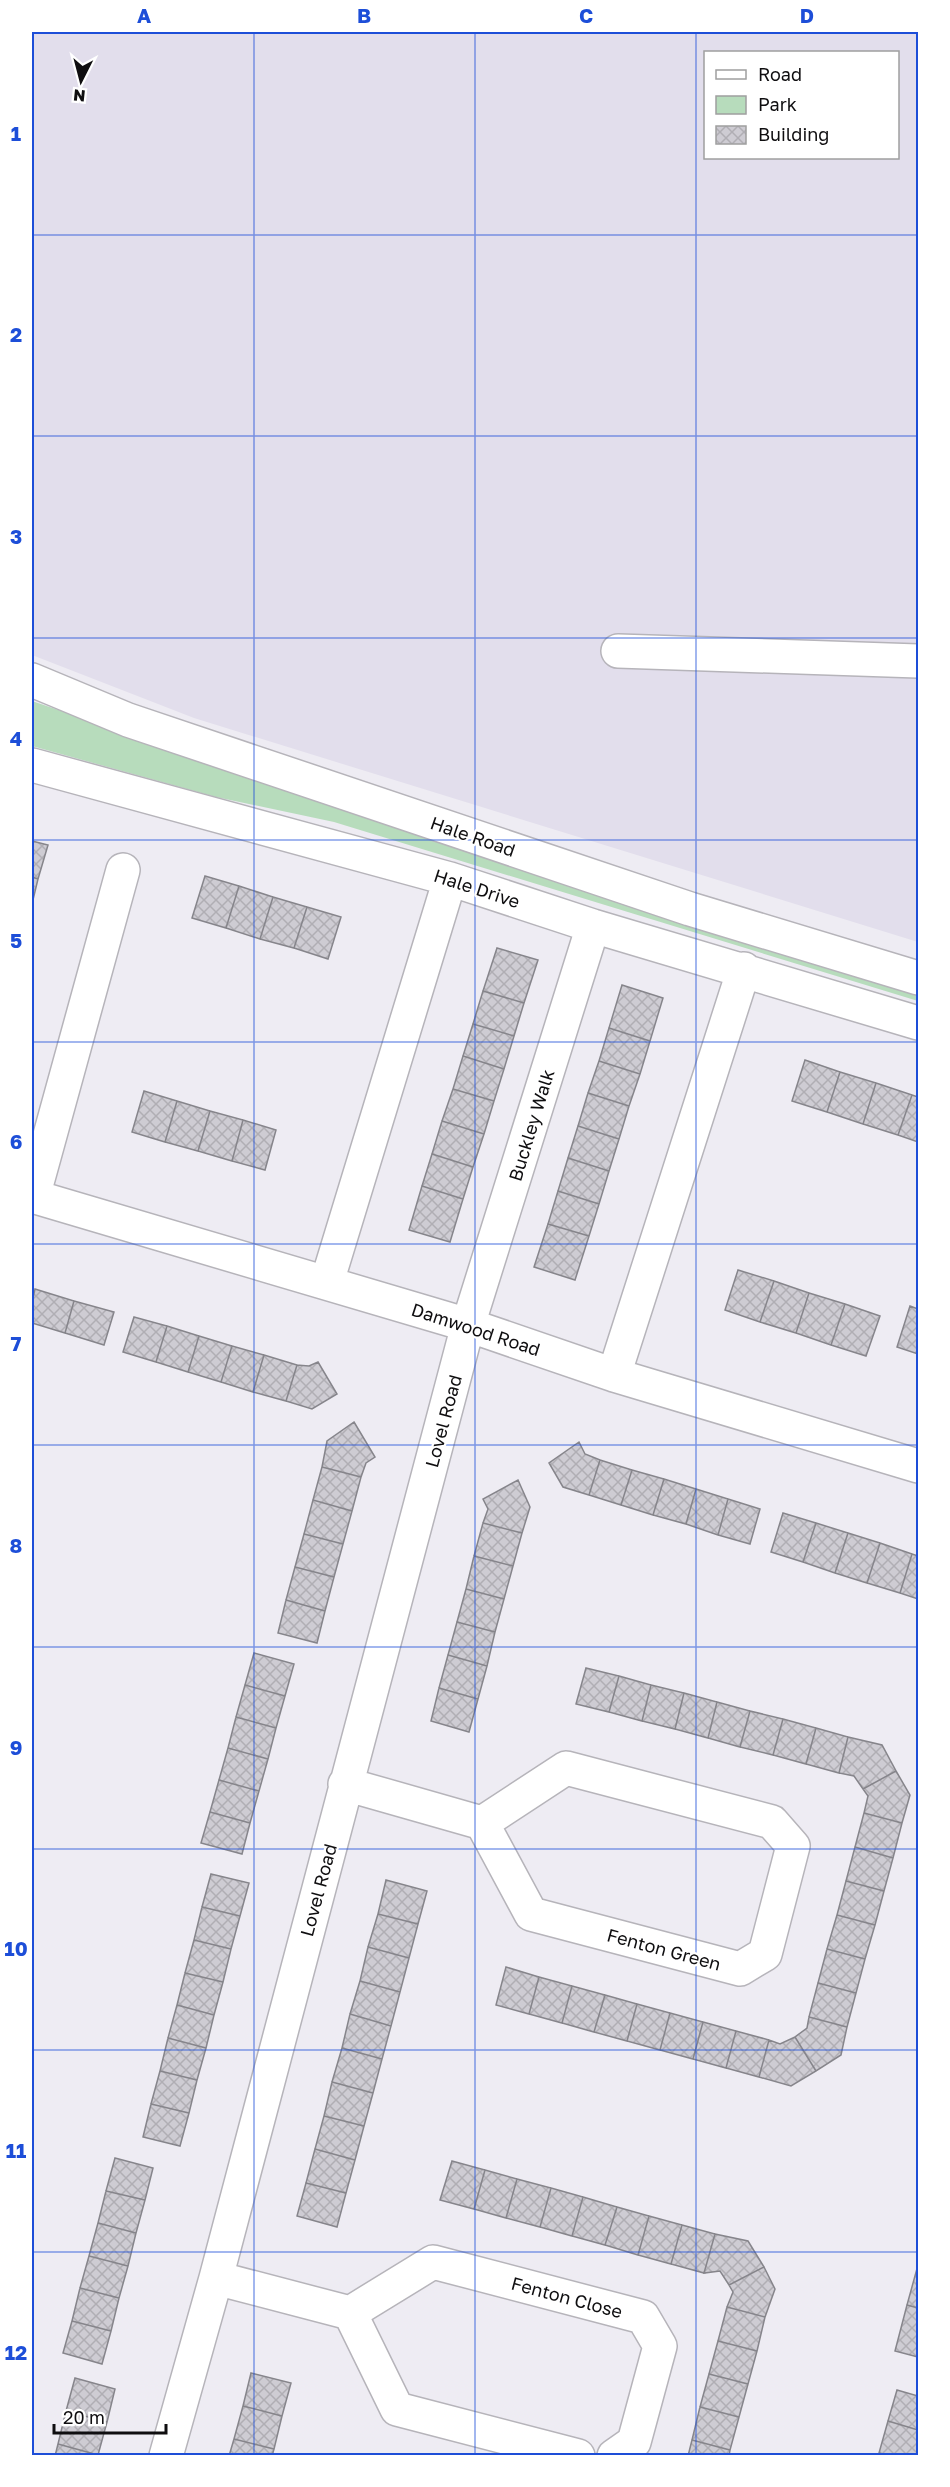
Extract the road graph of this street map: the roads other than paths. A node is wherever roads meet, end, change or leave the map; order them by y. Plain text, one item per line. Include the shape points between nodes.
1 (618, 651) dead end
2 (918, 661) edge
3 (32, 680) edge
4 (32, 765) edge
5 (123, 870) dead end
6 (450, 879) junction
7 (593, 926) junction
8 (744, 969) junction
9 (918, 978) edge
10 (918, 1023) edge
11 (32, 1197) edge
12 (327, 1282) junction
13 (468, 1325) junction
14 (614, 1375) junction
15 (918, 1466) edge
16 (345, 1784) junction
17 (482, 1823) junction
18 (216, 2278) junction
19 (350, 2313) junction
20 (165, 2456) edge
21 (578, 2456) edge
22 (614, 2456) edge

1 - 2 street
3 - 9 street, Hale Road via 128,720 690,909
4 - 6 street, Hale Drive
5 - 11 street
6 - 7 street, Hale Drive
6 - 12 street
7 - 8 street, Hale Drive
7 - 13 street, Buckley Walk
8 - 10 street, Hale Drive
8 - 14 street
11 - 12 street, Damwood Road
12 - 13 street, Damwood Road
13 - 14 street, Damwood Road
13 - 16 street, Lovel Road
14 - 15 street, Damwood Road
16 - 17 street
16 - 18 street, Lovel Road
17 - 17 street, Fenton Green via 566,1768 772,1822 793,1846 765,1954 740,1970 531,1914
18 - 19 street
18 - 20 street, Lovel Road
19 - 21 street via 397,2409
19 - 22 street, Fenton Close via 433,2262 643,2317 660,2346 634,2442

